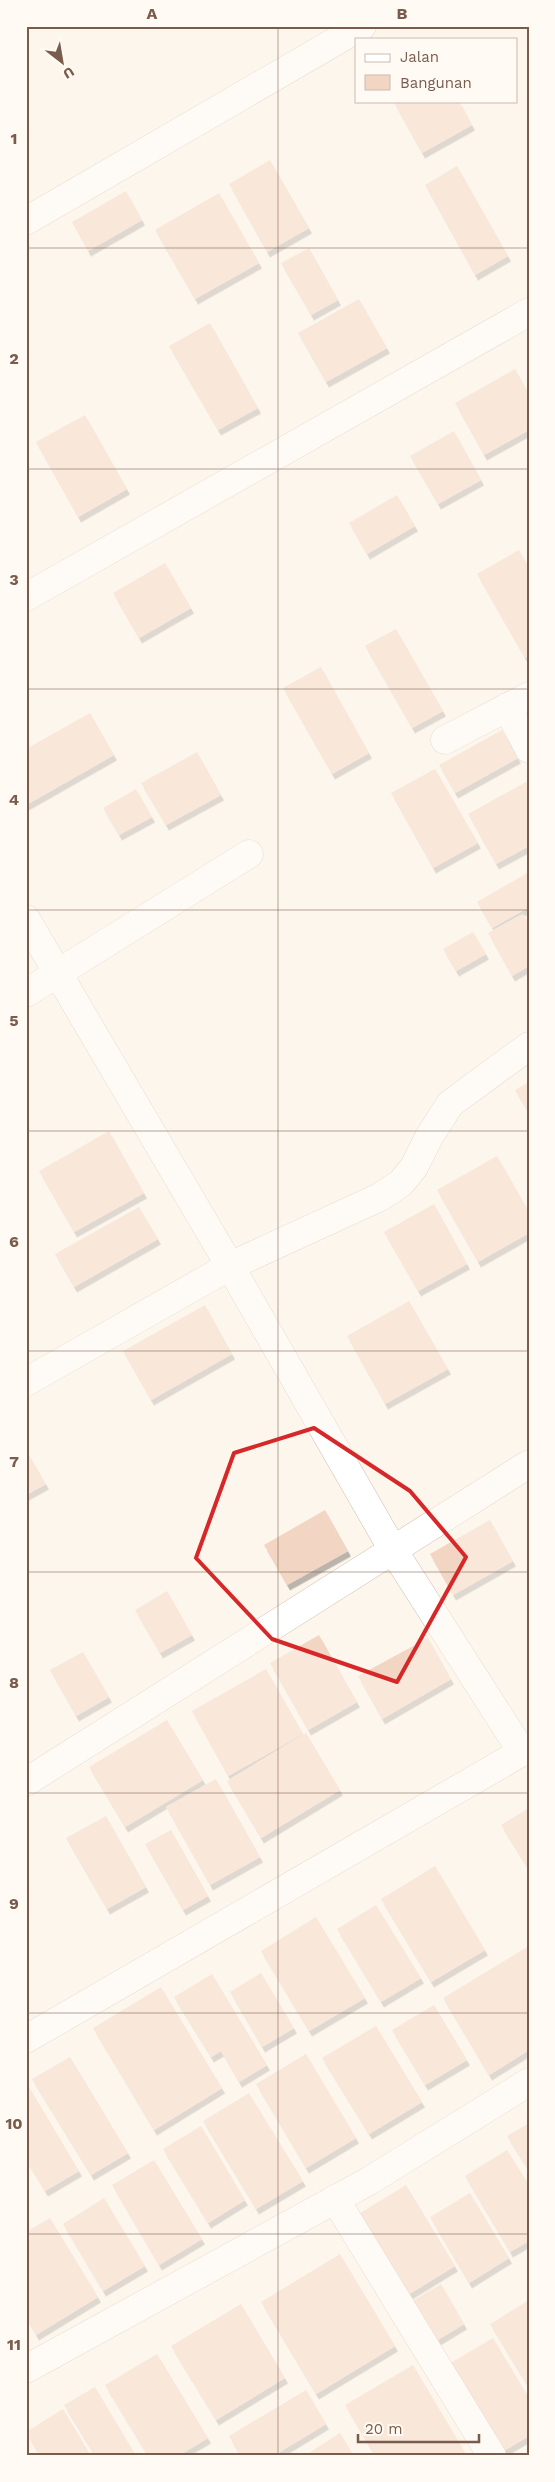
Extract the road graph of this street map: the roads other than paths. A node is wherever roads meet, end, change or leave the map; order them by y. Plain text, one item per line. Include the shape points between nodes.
1 (362, 26) edge
2 (26, 221) edge
3 (529, 312) edge
4 (26, 597) edge
5 (518, 701) edge
6 (445, 740) dead end
7 (529, 749) edge
8 (249, 854) dead end
9 (26, 919) edge
10 (58, 974) junction
11 (26, 993) edge
12 (529, 1046) edge
13 (230, 1266) junction
14 (26, 1382) edge
15 (529, 1464) edge
16 (393, 1550) junction
17 (526, 1750) edge
18 (26, 1782) edge
19 (26, 2039) edge
20 (529, 2082) edge
21 (335, 2199) junction
22 (26, 2370) edge
23 (492, 2456) edge

1 - 2 street
3 - 4 street
5 - 6 street
5 - 7 street
8 - 10 street
9 - 10 street
10 - 11 street
10 - 13 street
12 - 13 street via 450,1104 414,1167 401,1183 380,1197
13 - 14 street
13 - 16 street
15 - 16 street
16 - 17 street
16 - 18 street
17 - 19 street
20 - 21 street
21 - 22 street
21 - 23 street

